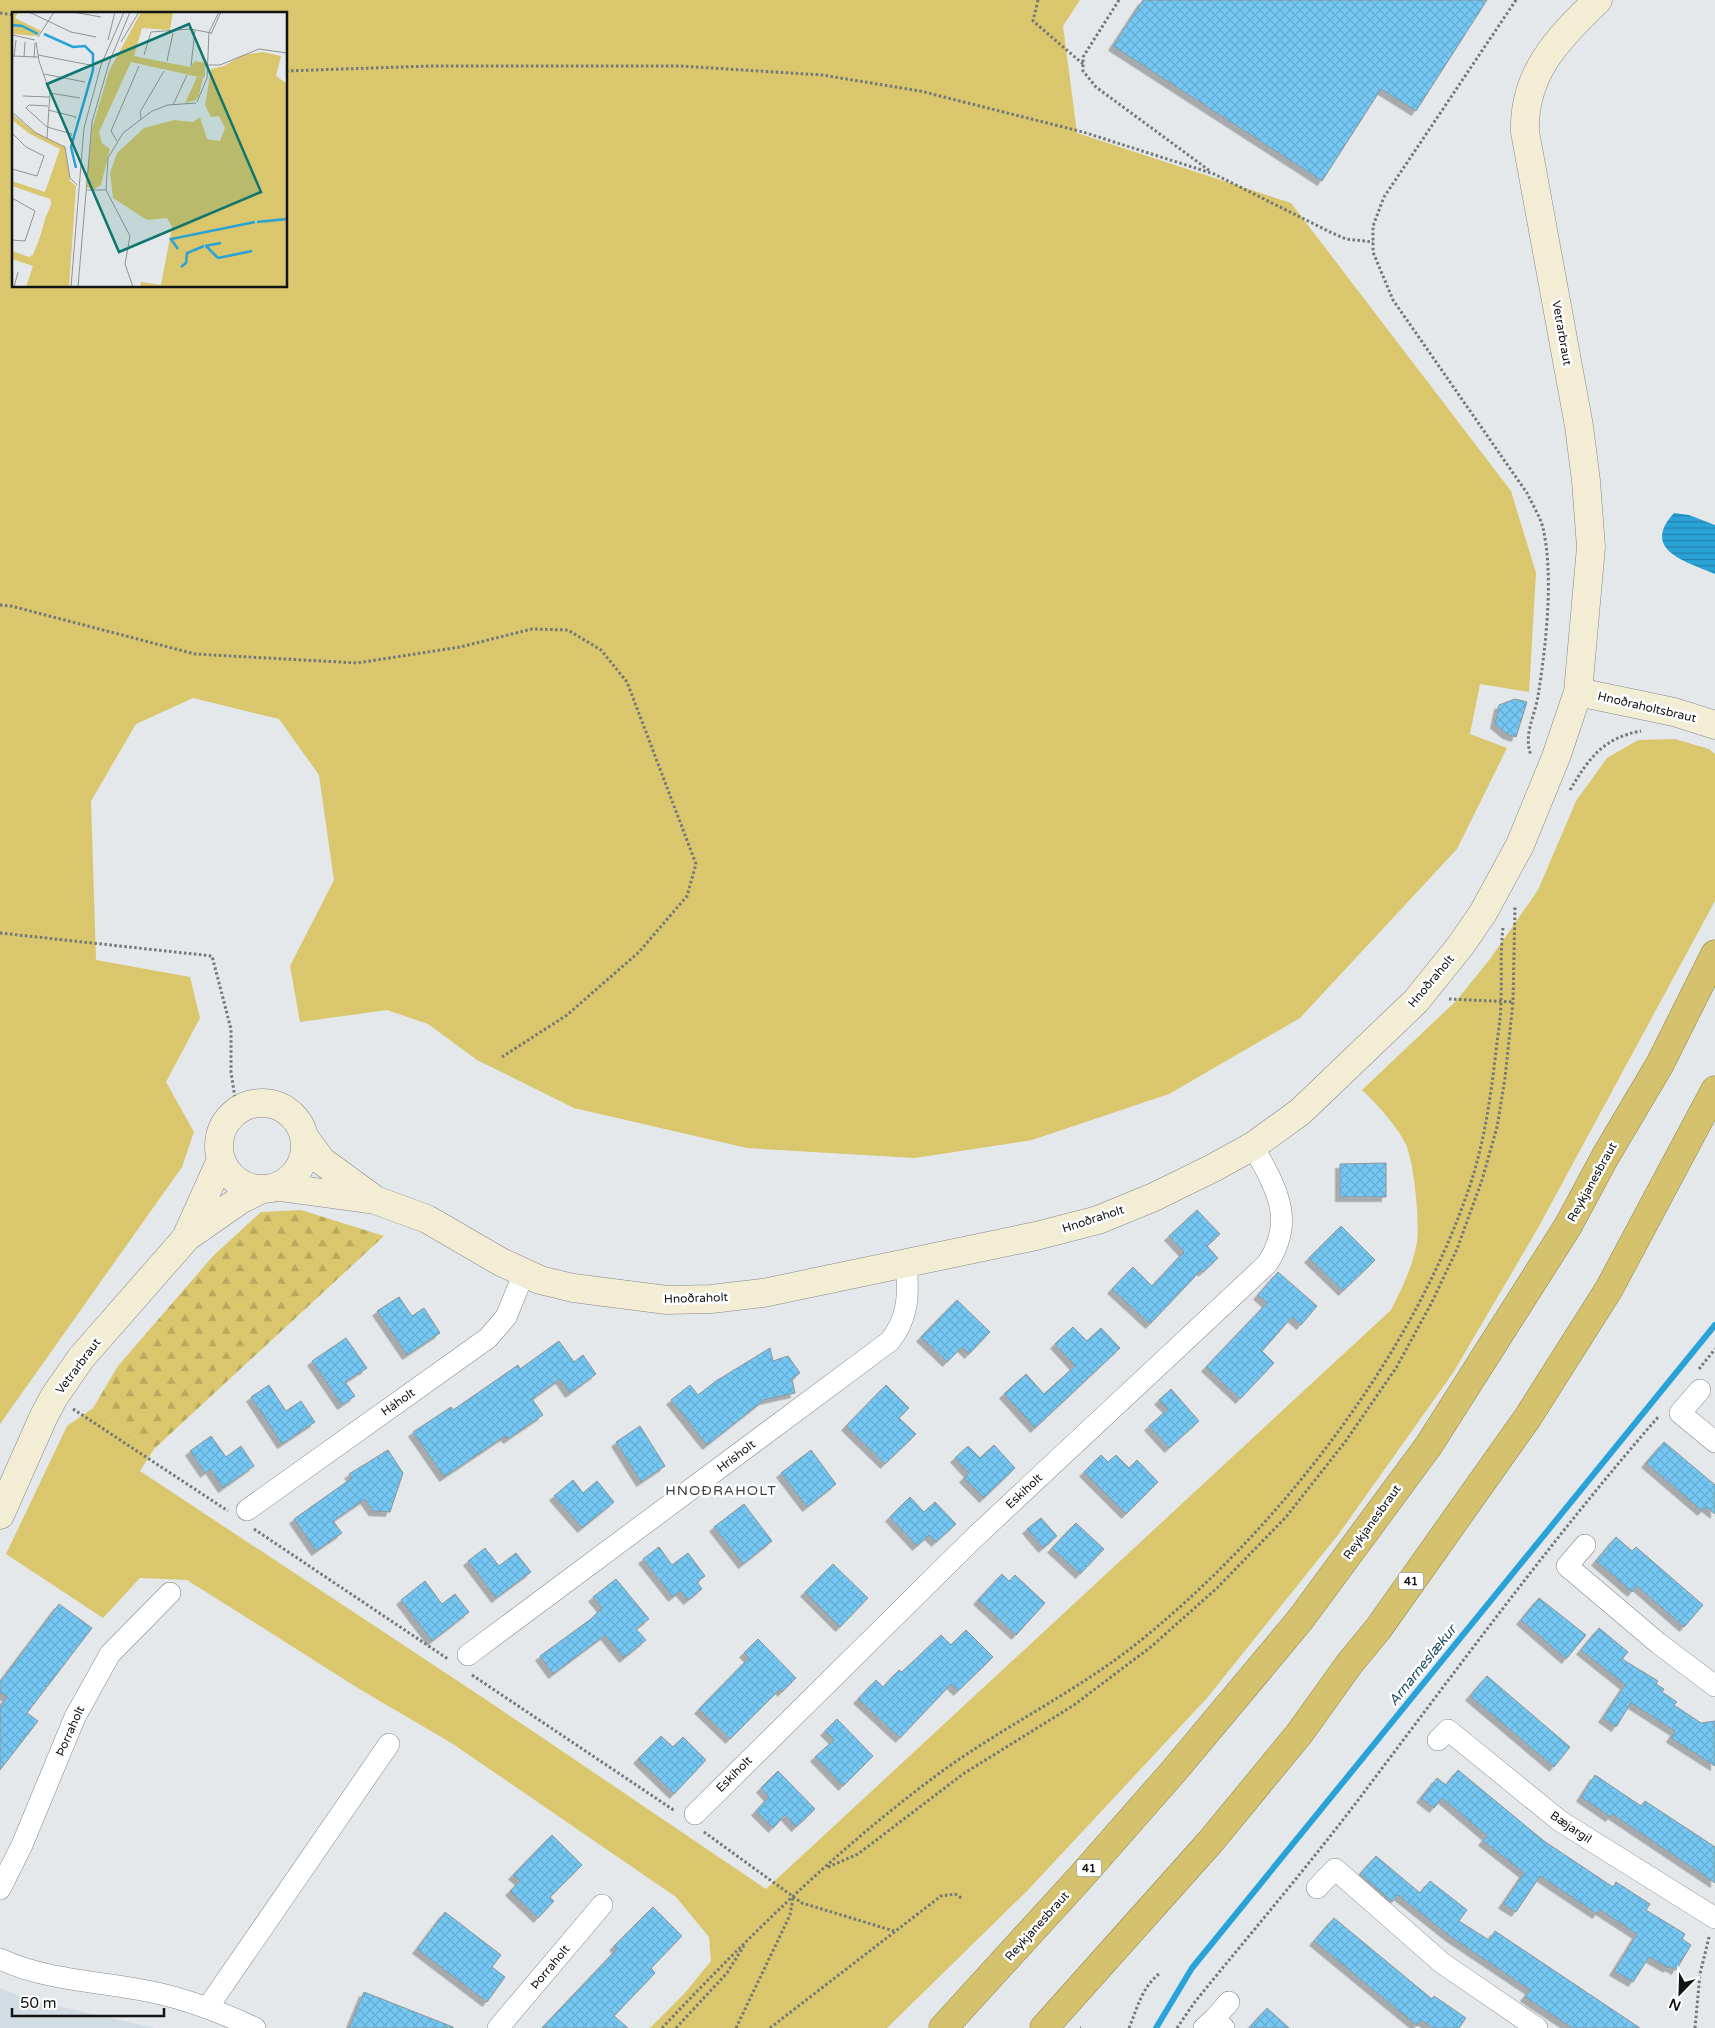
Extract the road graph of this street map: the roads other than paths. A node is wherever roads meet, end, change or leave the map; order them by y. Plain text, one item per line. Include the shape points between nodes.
1 (1598, 0) edge
2 (1578, 692) junction
3 (1715, 725) edge
4 (1715, 954) edge
5 (1715, 1090) edge
6 (305, 1138) junction
7 (1253, 1146) junction
8 (222, 1160) junction
9 (269, 1188) junction
10 (375, 1200) junction
11 (187, 1237) junction
12 (906, 1263) junction
13 (524, 1273) junction
14 (1698, 1381) road end
15 (1715, 1442) edge
16 (0, 1515) edge
17 (242, 1516) road end
18 (1586, 1545) dead end
19 (170, 1593) dead end
20 (464, 1664) road end
21 (1715, 1686) edge
22 (1438, 1740) dead end
23 (389, 1744) dead end
24 (692, 1819) road end
25 (1318, 1888) dead end
26 (0, 1889) edge
27 (602, 1905) dead end
28 (1714, 1918) edge
29 (0, 1959) edge
30 (1229, 2002) dead end
31 (208, 2007) junction
32 (1214, 2025) edge
33 (255, 2028) edge
34 (498, 2028) edge
35 (942, 2028) edge
36 (1044, 2028) edge
37 (1537, 2028) edge

1 - 2 street, Vetrarbraut via 1544,61 1530,85 1524,116 1586,480 1591,547
2 - 3 street, Hnoðraholtsbraut via 1674,712
2 - 7 street, Hnoðraholt via 1520,845 1461,945 1416,1001 1337,1078 1300,1112
4 - 35 highway, Reykjanesbraut / 41 via 1660,1064 1568,1226 1429,1445 1300,1620 1173,1772
5 - 36 highway, 41 via 1609,1289 1528,1417 1378,1629 1300,1734 1211,1842
6 - 8 street, Vetrarbraut via 293,1116 275,1105 254,1104 237,1111 229,1119 220,1138
6 - 9 street, Vetrarbraut via 304,1156 298,1172
6 - 10 street, Hnoðraholt via 322,1161
7 - 12 street, Hnoðraholt via 1162,1193 1098,1220
7 - 24 street, Eskiholt via 1276,1189 1283,1215 1276,1246 1267,1264 974,1538
8 - 9 street via 236,1181 248,1187
8 - 11 street, Vetrarbraut
9 - 10 street, Hnoðraholt
9 - 11 street, Vetrarbraut via 240,1200
10 - 13 street, Hnoðraholt via 427,1220
11 - 16 street, Vetrarbraut via 106,1327 54,1397
12 - 13 street, Hnoðraholt via 763,1293 711,1299 667,1300 573,1288
12 - 20 street, Hrísholt via 908,1307 902,1324 890,1341
13 - 17 street, Háholt via 506,1317 488,1338
14 - 15 street via 1680,1413
18 - 21 street via 1567,1566 1650,1637
19 - 26 street, Þorraholt via 110,1654 76,1717
22 - 28 street, Bæjargil via 1448,1730 1560,1821
23 - 31 street
25 - 37 street via 1335,1869 1442,1963
27 - 34 street, Þorraholt
29 - 31 street via 45,1974 156,1993
30 - 32 street
31 - 33 street

